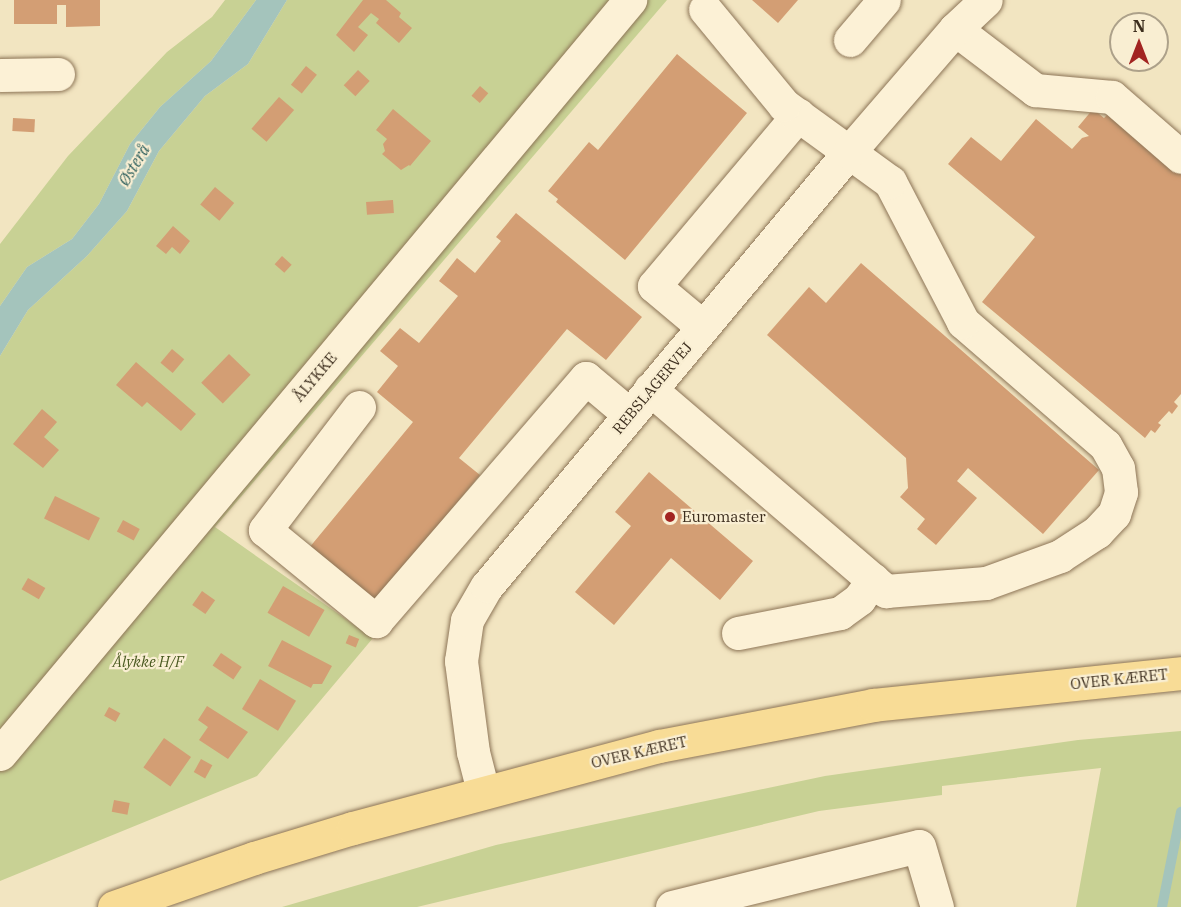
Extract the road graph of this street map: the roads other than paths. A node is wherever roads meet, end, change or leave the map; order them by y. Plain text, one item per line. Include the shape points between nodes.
1 (630, 0) edge
2 (884, 0) edge
3 (986, 0) edge
4 (705, 9) dead end
5 (955, 29) junction
6 (849, 40) dead end
7 (58, 74) dead end
8 (0, 75) edge
9 (798, 115) junction
10 (849, 152) junction
11 (1181, 157) edge
12 (703, 327) junction
13 (650, 389) junction
14 (359, 407) dead end
15 (630, 415) junction
16 (873, 580) junction
17 (738, 633) dead end
18 (1181, 673) edge
19 (0, 754) edge
20 (483, 791) junction
21 (168, 898) edge
22 (114, 907) edge
23 (672, 907) edge
24 (937, 907) edge

1 - 19 street, ÅLYKKE
2 - 6 street
3 - 5 street, REBSLAGERVEJ
4 - 9 street via 784,105
5 - 10 street, REBSLAGERVEJ
5 - 11 street via 1035,90 1112,97
7 - 8 street
9 - 10 street
9 - 12 street via 654,286
10 - 12 street, REBSLAGERVEJ
10 - 16 street via 890,182 963,322 1105,445 1118,468 1121,492 1113,514 1097,532 1060,556 986,583 886,591
12 - 13 street, REBSLAGERVEJ
13 - 15 street, REBSLAGERVEJ
13 - 16 street
14 - 15 street via 265,530 376,621 586,378
15 - 20 street, REBSLAGERVEJ via 487,586 467,620 461,661 473,752
16 - 17 street via 859,599 840,613
18 - 20 main road, OVER KÆRET via 873,705 659,746
20 - 21 main road, OVER KÆRET via 254,858
21 - 22 main road, OVER KÆRET
23 - 24 street via 919,846

